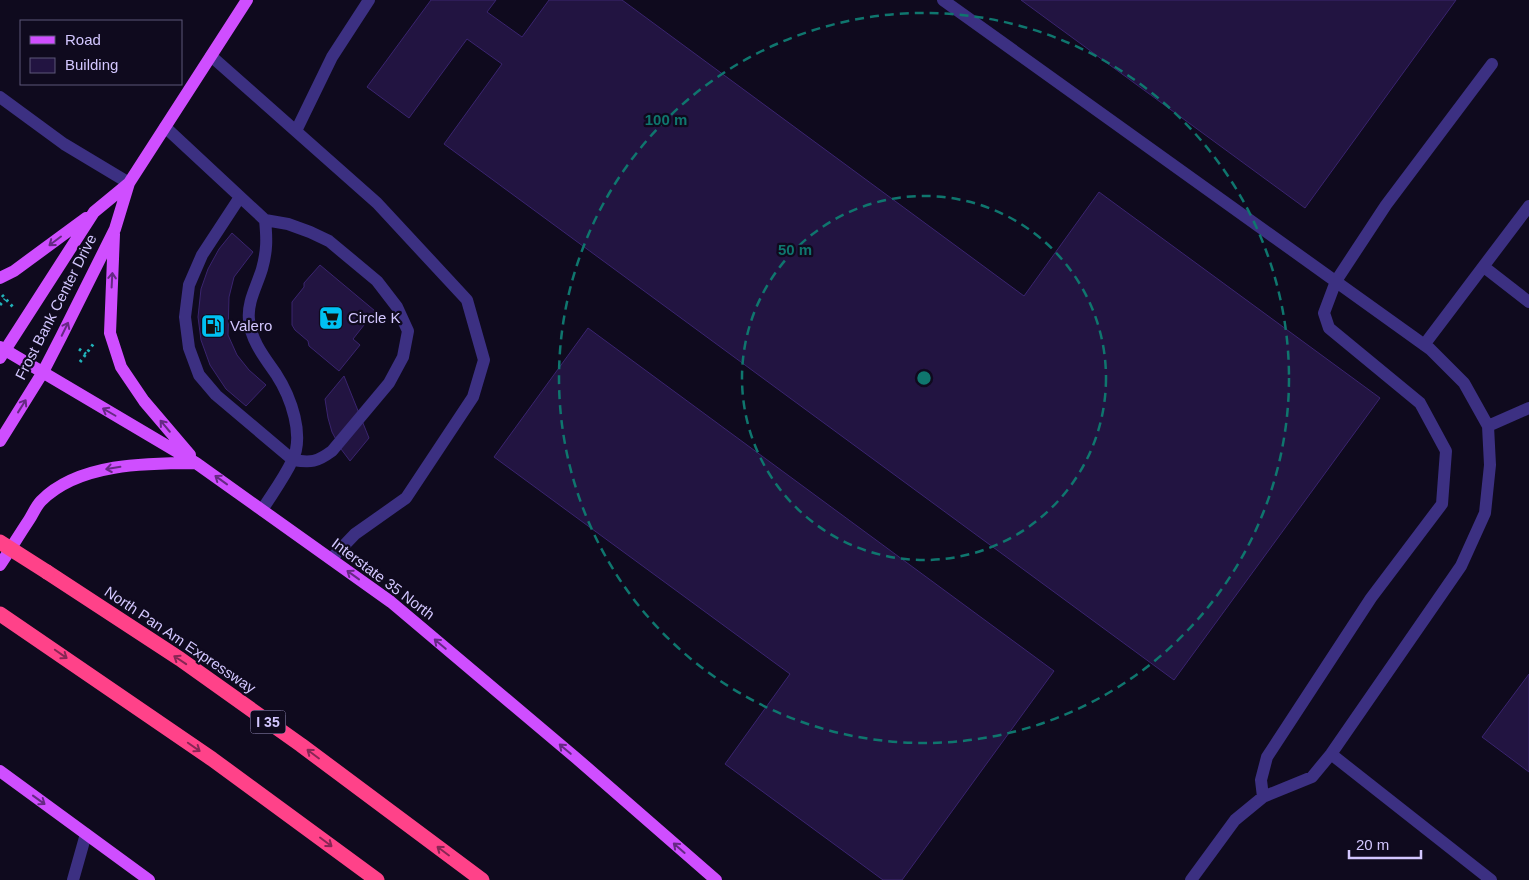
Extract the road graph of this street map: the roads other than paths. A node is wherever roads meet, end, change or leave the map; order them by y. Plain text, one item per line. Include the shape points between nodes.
1 (247, 0) edge
2 (369, 0) edge
3 (943, 0) edge
4 (211, 56) junction
5 (1492, 64) dead end
6 (0, 97) edge
7 (165, 127) junction
8 (296, 131) junction
9 (128, 183) junction
10 (240, 197) junction
11 (1529, 206) edge
12 (94, 212) junction
13 (265, 220) junction
14 (115, 230) junction
15 (1484, 266) junction
16 (0, 278) edge
17 (1336, 281) junction
18 (1529, 302) edge
19 (1424, 345) junction
20 (2, 351) edge
21 (43, 372) junction
22 (1529, 408) edge
23 (1488, 426) junction
24 (0, 441) edge
25 (293, 460) junction
26 (196, 463) junction
27 (262, 510) junction
28 (0, 542) edge
29 (331, 559) junction
30 (0, 565) edge
31 (0, 614) edge
32 (1331, 754) junction
33 (0, 771) edge
34 (1264, 798) junction
35 (86, 834) junction
36 (73, 880) edge
37 (149, 880) edge
38 (377, 880) edge
39 (482, 880) edge
40 (716, 880) edge
41 (1191, 880) edge
42 (1491, 880) edge

1 - 4 main road, Frost Bank Center Drive
2 - 8 lane via 332,57
3 - 17 lane
4 - 7 main road, Frost Bank Center Drive
4 - 8 lane
5 - 17 lane via 1386,205
6 - 9 lane via 64,144
7 - 9 main road, Frost Bank Center Drive
7 - 10 lane
8 - 29 lane via 377,203 467,300 484,360 473,398 406,498 354,534
9 - 12 main road, Frost Bank Center Drive
9 - 14 main road, Frost Bank Center Drive
10 - 13 lane
10 - 25 lane via 202,255 189,285 185,317 189,348 199,375 216,394
11 - 15 lane
12 -> 16 main road
12 - 20 main road, Frost Bank Center Drive
13 - 25 lane via 267,247 250,304 249,320 256,341 287,396 294,418 298,441
13 - 25 lane via 288,224 329,241 376,281 397,307 408,331 404,357 389,383 332,451 322,459 309,462
21 -> 14 main road, Frost Bank Center Drive
26 -> 14 main road via 144,402 121,367 110,333
15 - 18 lane
15 - 19 lane
17 - 19 lane
17 - 34 lane via 1324,313 1329,328 1420,403 1446,452 1442,504 1371,598 1267,757 1261,780
19 - 23 lane via 1464,383
20 - 21 main road, Interstate 35 North
24 -> 21 main road, Frost Bank Center Drive
26 -> 21 main road, Interstate 35 North
22 - 23 lane
23 - 32 lane via 1490,465 1485,514 1461,566
25 - 27 lane
27 -> 26 main road, Interstate 35 North
26 -> 30 main road via 158,463 105,470 59,487 41,502
27 - 29 main road, Interstate 35 North
39 -> 28 highway, North Pan Am Expressway / I 35, bridge via 188,665
40 -> 29 main road, Interstate 35 North via 391,602
31 -> 38 highway via 212,759
32 - 34 lane via 1312,777
32 - 42 lane
33 -> 35 main road
34 - 41 lane via 1235,820
35 - 36 lane
35 - 37 main road

